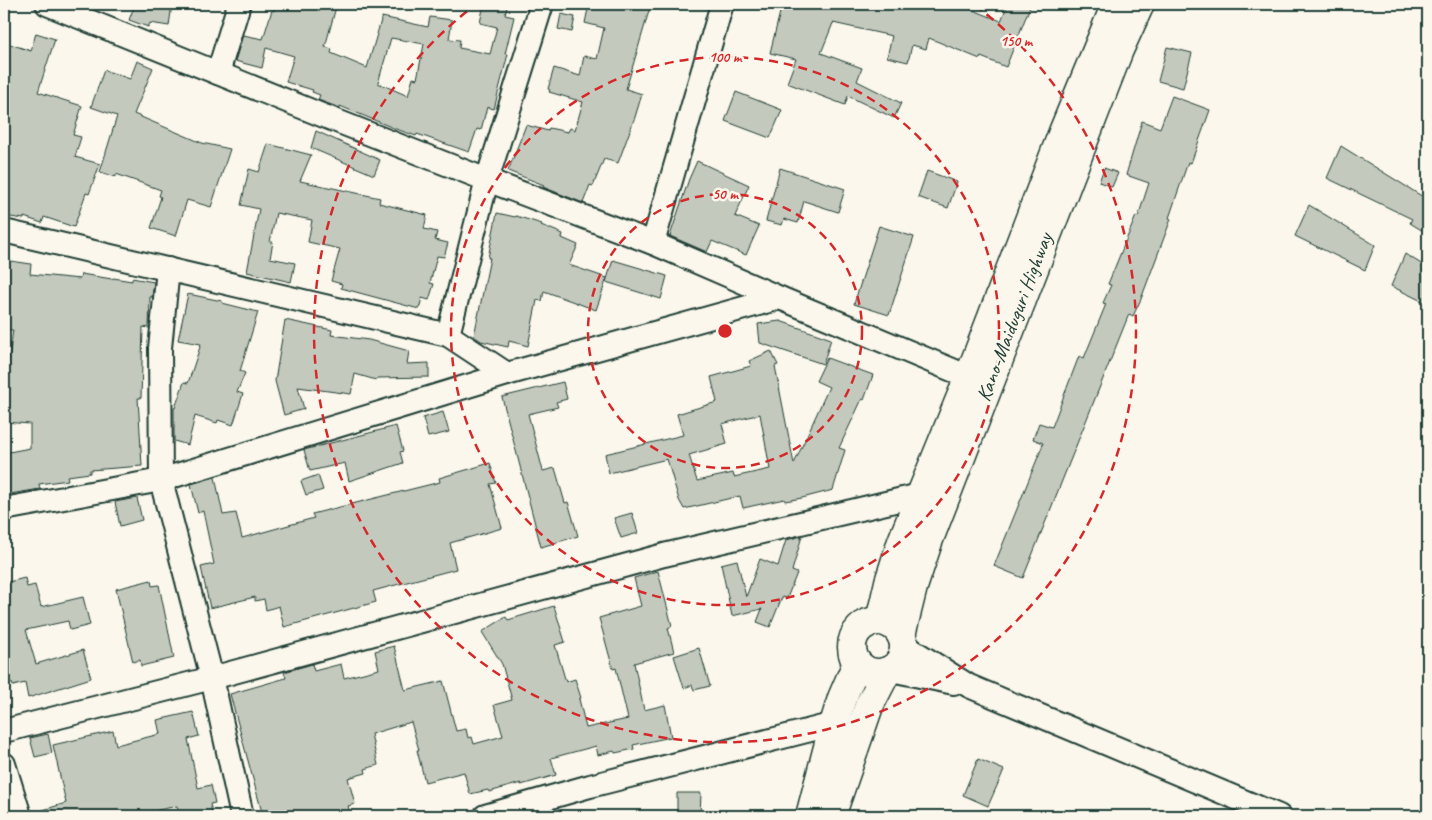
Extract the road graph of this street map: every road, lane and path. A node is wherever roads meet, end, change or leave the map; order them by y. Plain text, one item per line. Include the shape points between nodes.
1 (47, 4) edge
2 (239, 4) edge
3 (542, 4) edge
4 (722, 4) edge
5 (1116, 4) edge
6 (1140, 4) edge
7 (218, 73) junction
8 (487, 180) junction
9 (4, 231) edge
10 (654, 243) junction
11 (168, 269) junction
12 (780, 298) junction
13 (448, 336) junction
14 (507, 374) junction
15 (969, 377) junction
16 (161, 480) junction
17 (920, 495) junction
18 (4, 509) edge
19 (895, 634) junction
20 (857, 663) junction
21 (889, 671) junction
22 (212, 678) junction
23 (969, 686) junction
24 (834, 724) junction
25 (4, 730) edge
26 (4, 764) edge
27 (20, 816) edge
28 (242, 816) edge
29 (485, 816) edge
30 (810, 816) edge
31 (831, 816) edge
32 (1278, 816) edge

1 - 7 street
2 - 7 street
3 - 8 street
4 - 10 street
5 - 15 highway, Kano-Maiduguri Highway
6 - 19 highway, Kano-Maiduguri Highway via 1115,59
7 - 8 street
8 - 10 street
8 - 13 street
9 - 11 street
10 - 12 street
11 - 13 street
11 - 16 street via 160,348
12 - 14 street
12 - 15 street
13 - 14 street
14 - 16 street
15 - 17 highway, Kano-Maiduguri Highway
16 - 18 street
16 - 22 street
17 - 19 highway, Kano-Maiduguri Highway via 889,582
17 - 22 street via 664,555
19 - 20 highway via 872,622 864,625 857,631 851,647
19 - 21 highway via 903,654
19 - 23 street
20 - 21 highway via 871,672
20 - 24 highway
21 - 23 street
21 - 31 highway via 869,706
22 - 25 street
22 - 28 street
23 - 32 street
24 - 29 street
24 - 30 highway
26 - 27 street

